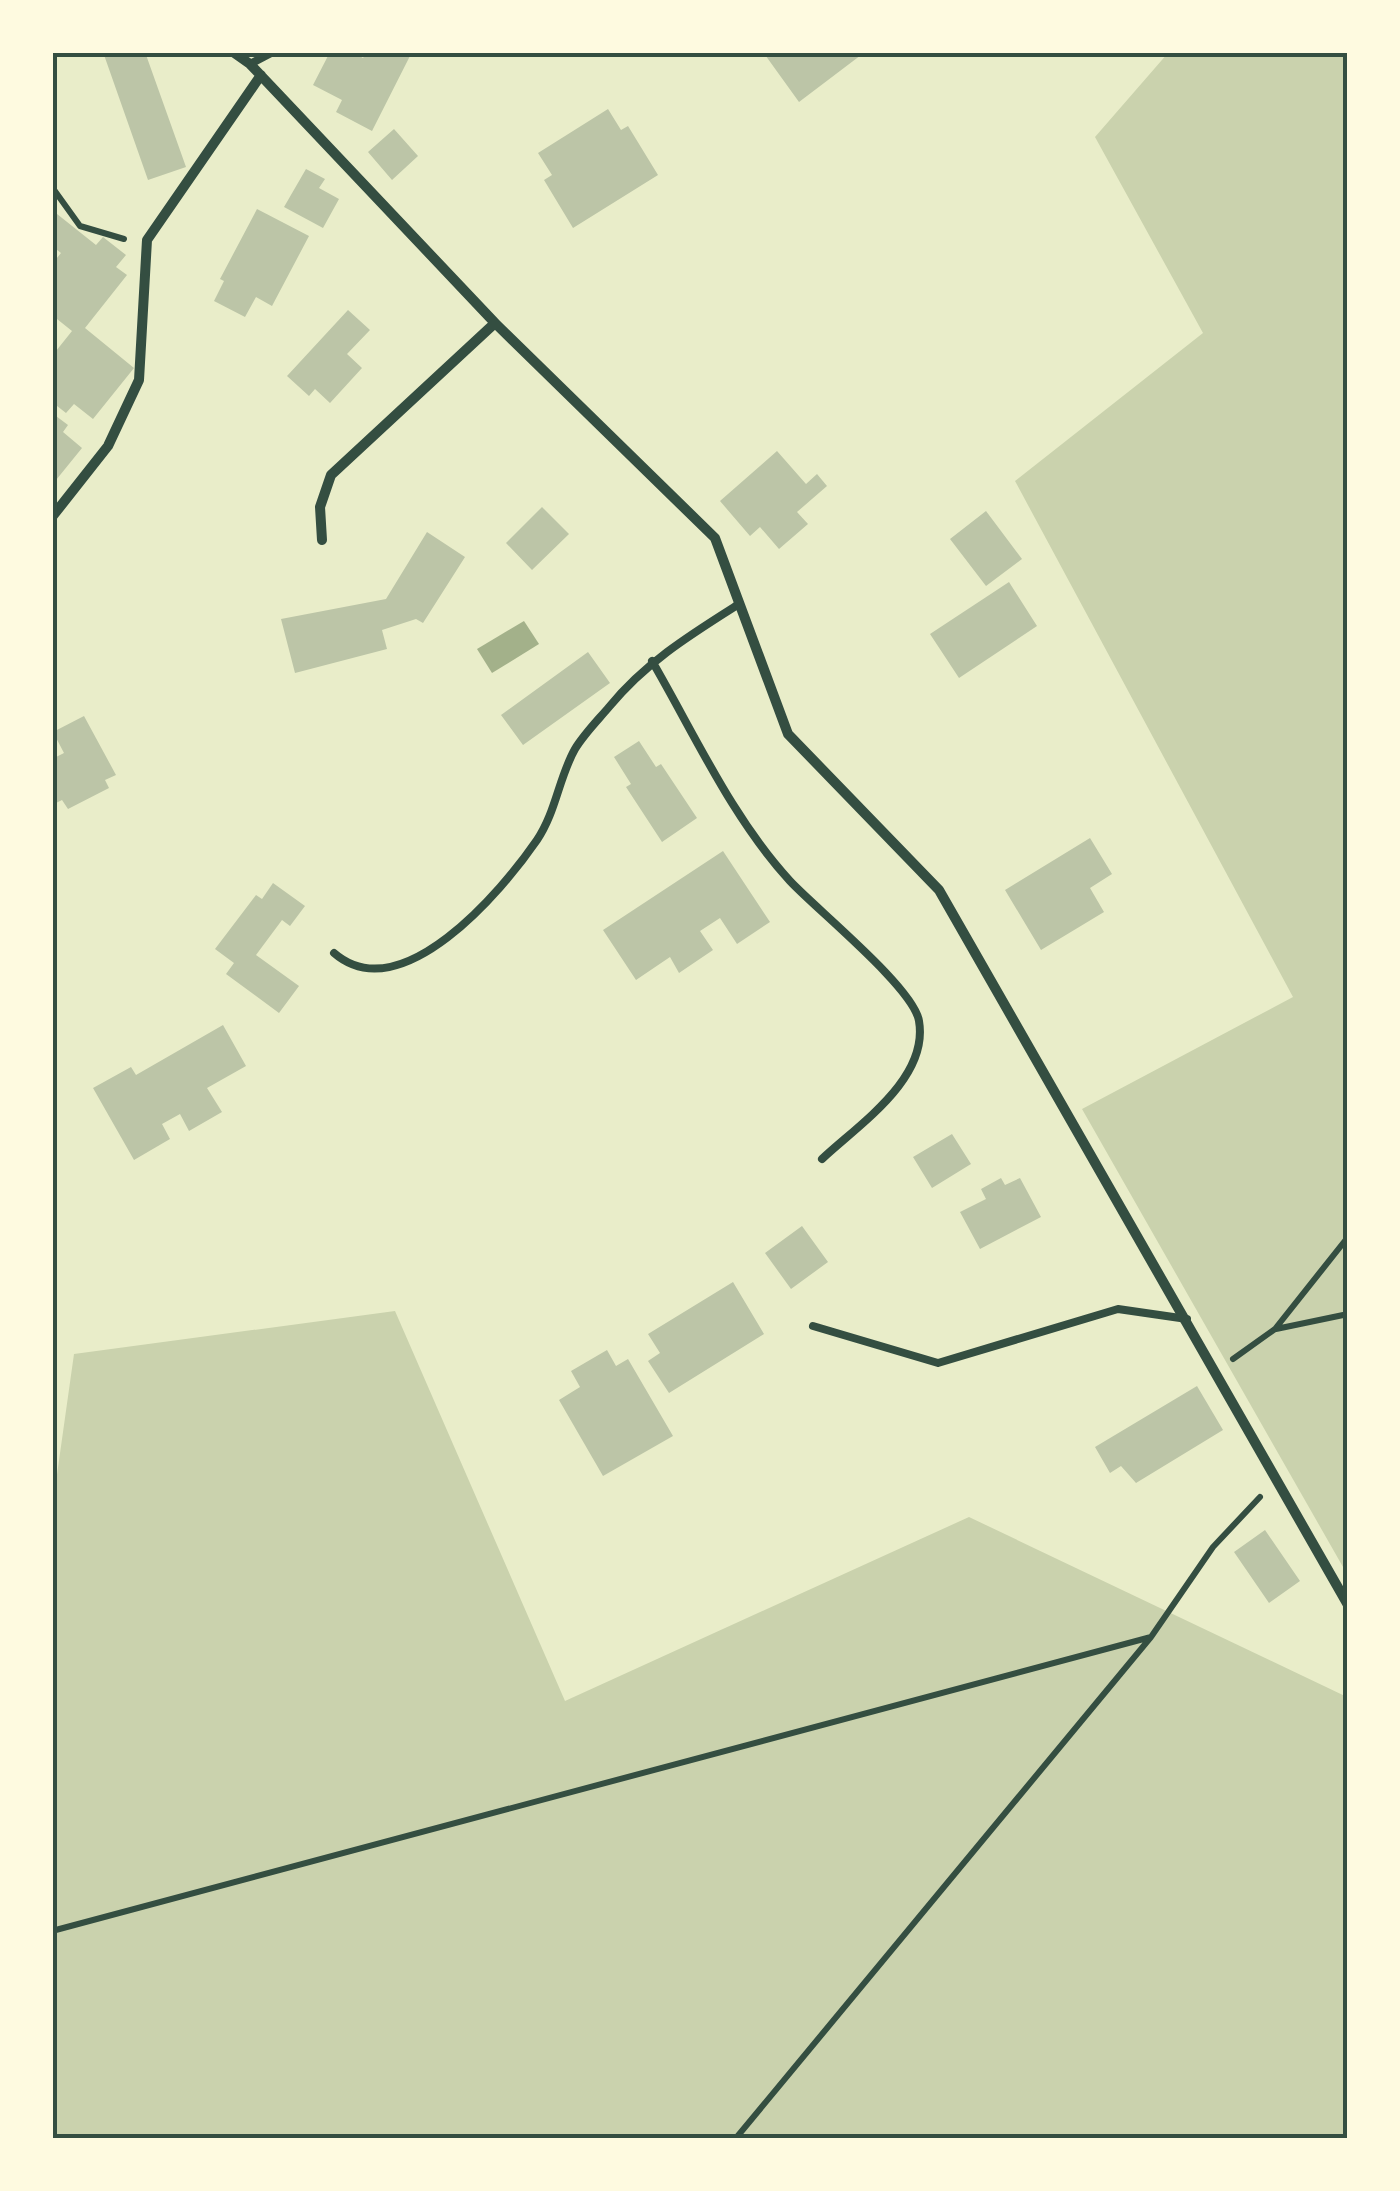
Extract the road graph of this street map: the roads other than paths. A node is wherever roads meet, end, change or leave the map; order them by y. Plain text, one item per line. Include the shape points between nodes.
1 (233, 52) edge
2 (273, 52) edge
3 (250, 64) junction
4 (261, 75) junction
5 (495, 322) junction
6 (52, 517) edge
7 (322, 540) dead end
8 (740, 604) junction
9 (652, 661) junction
10 (334, 953) dead end
11 (822, 1160) dead end
12 (1186, 1319) junction
13 (813, 1326) dead end
14 (1348, 1605) edge

1 - 3 street
2 - 3 lane
3 - 4 street
4 - 5 street
4 - 6 street via 147,240 139,380 108,446
5 - 7 street via 331,475 320,506
5 - 8 street via 715,538
8 - 9 lane
8 - 12 street via 788,734 938,890
9 - 10 lane via 575,749 537,840 482,906 416,960 389,969 343,961
9 - 11 lane via 743,820 789,880 902,991 919,1019 916,1052 902,1082
12 - 13 lane via 1118,1310 938,1363
12 - 14 street

